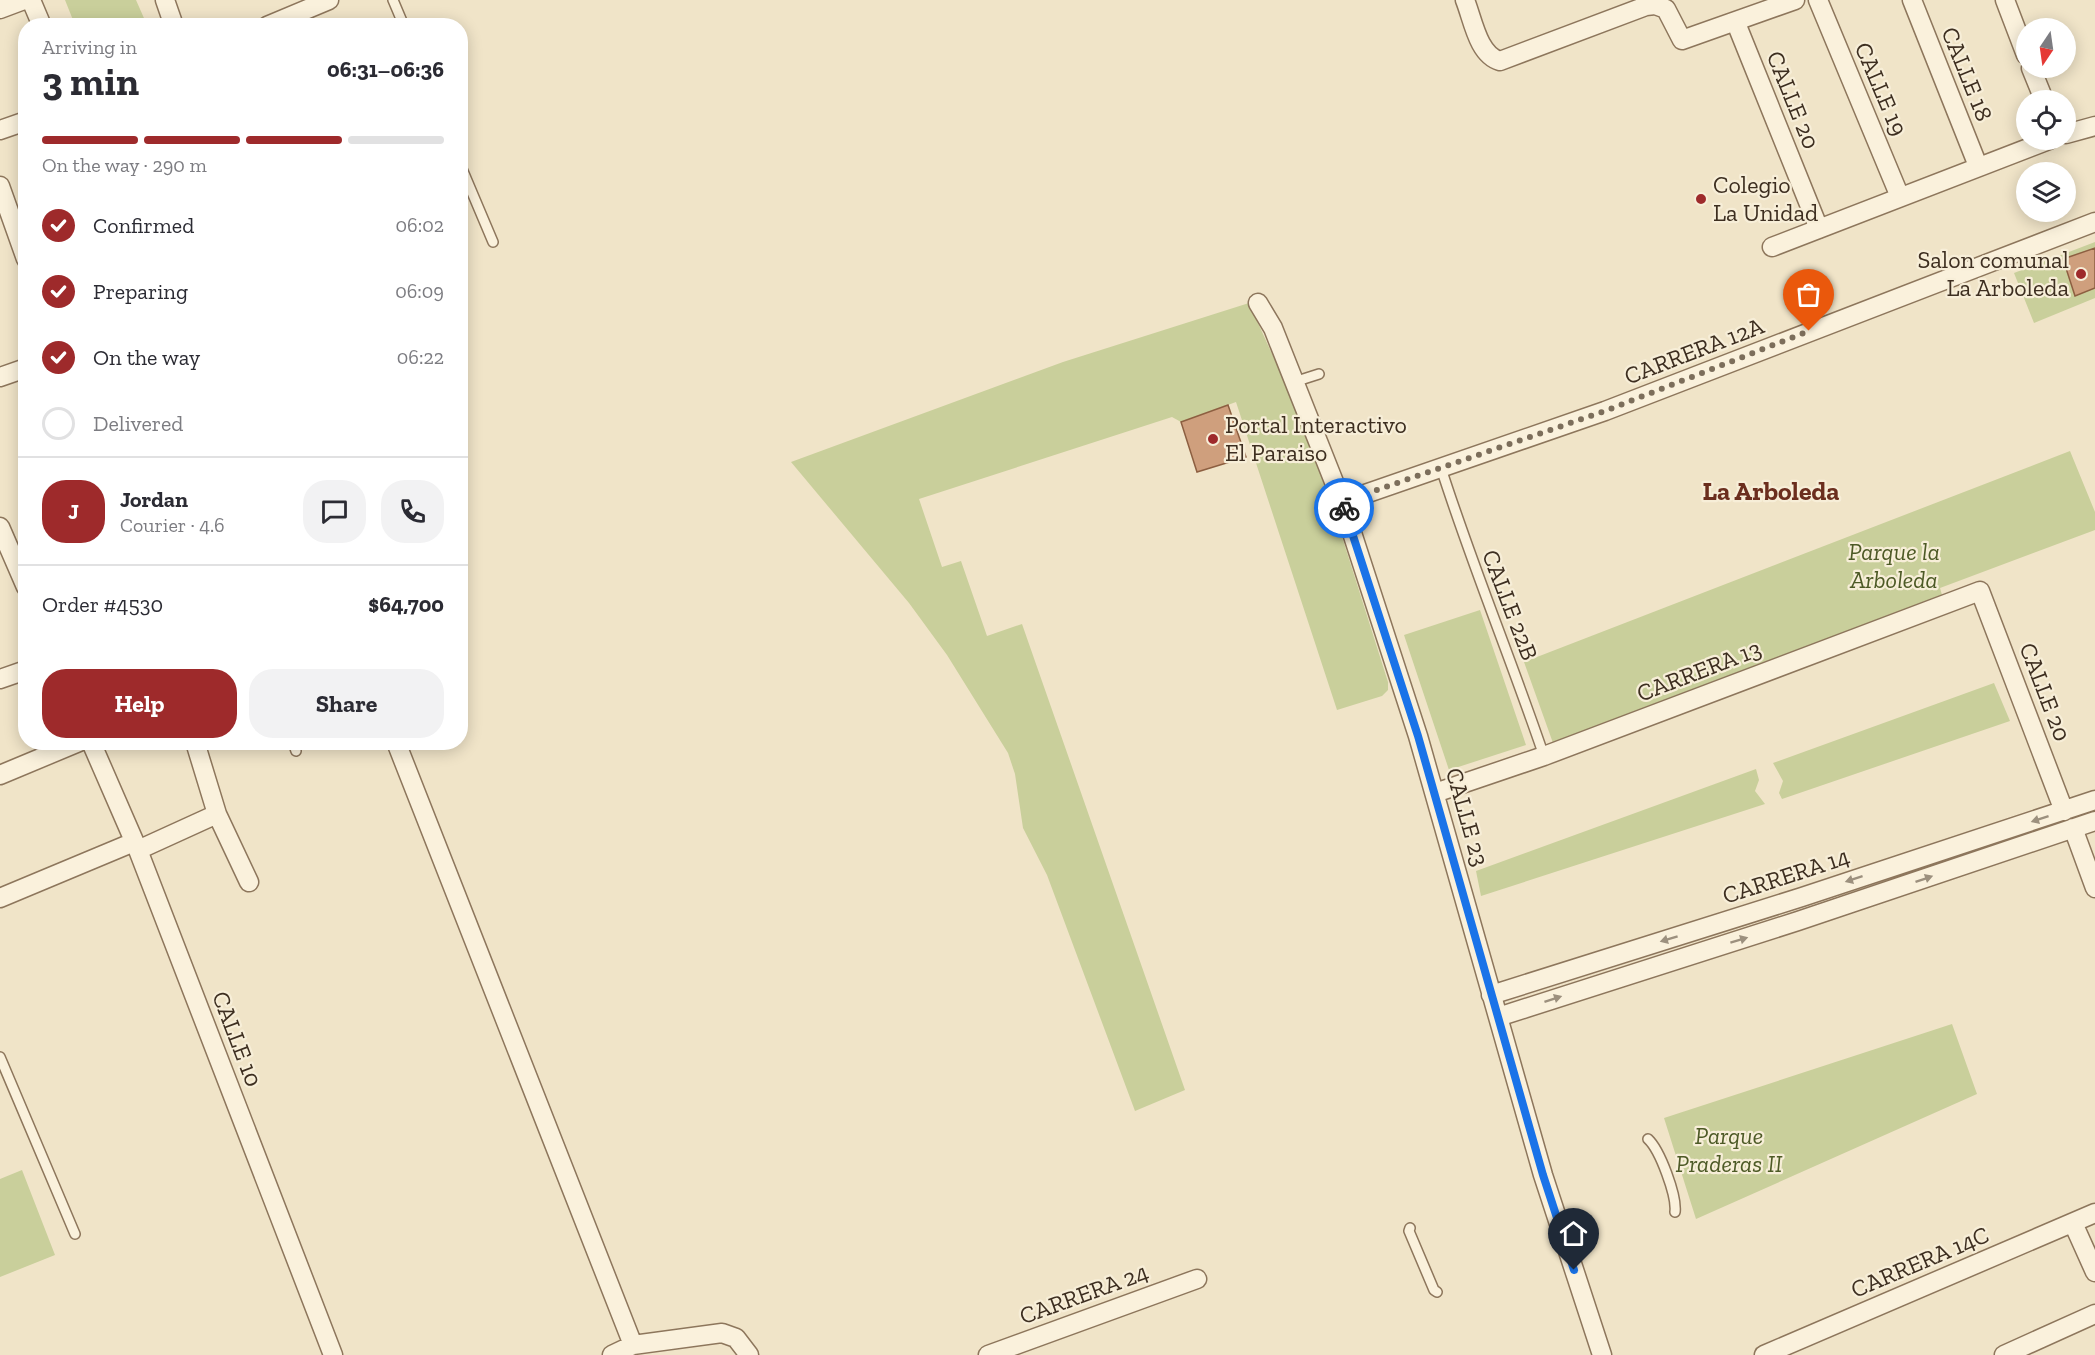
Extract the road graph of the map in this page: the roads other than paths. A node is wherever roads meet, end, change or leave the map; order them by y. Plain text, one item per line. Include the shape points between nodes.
1 (24, 0) edge
2 (31, 0) edge
3 (165, 0) edge
4 (328, 0) edge
5 (393, 0) edge
6 (1465, 0) edge
7 (1795, 0) edge
8 (1818, 0) edge
9 (1912, 0) edge
10 (2005, 0) edge
11 (0, 9) edge
12 (39, 18) edge
13 (171, 18) edge
14 (292, 18) edge
15 (401, 18) edge
16 (1736, 23) junction
17 (2016, 29) edge
18 (18, 124) edge
19 (2095, 126) edge
20 (0, 130) edge
21 (2076, 131) edge
22 (2022, 150) edge
23 (1978, 166) junction
24 (468, 183) edge
25 (0, 186) edge
26 (1900, 197) junction
27 (2095, 222) edge
28 (1819, 229) junction
29 (18, 237) edge
30 (493, 242) dead end
31 (1772, 247) dead end
32 (1258, 303) dead end
33 (18, 371) edge
34 (1319, 374) dead end
35 (0, 377) edge
36 (1294, 382) junction
37 (1441, 468) junction
38 (1342, 502) junction
39 (0, 527) edge
40 (18, 569) edge
41 (1980, 591) joint
42 (18, 673) edge
43 (0, 679) edge
44 (60, 750) edge
45 (94, 750) edge
46 (197, 750) edge
47 (399, 750) edge
48 (1544, 756) junction
49 (0, 775) edge
50 (1435, 793) junction
51 (2095, 800) edge
52 (2064, 811) junction
53 (217, 814) junction
54 (2095, 821) edge
55 (2073, 828) junction
56 (136, 846) junction
57 (249, 882) dead end
58 (2095, 888) edge
59 (0, 898) edge
60 (1491, 995) junction
61 (1498, 1017) junction
62 (0, 1057) edge
63 (1648, 1139) dead end
64 (1676, 1212) dead end
65 (2095, 1213) edge
66 (2073, 1223) junction
67 (1410, 1228) dead end
68 (75, 1234) dead end
69 (2095, 1272) edge
70 (1197, 1278) dead end
71 (1437, 1292) dead end
72 (2095, 1314) edge
73 (633, 1345) junction
74 (1797, 1348) edge
75 (333, 1355) edge
76 (612, 1355) edge
77 (749, 1355) edge
78 (988, 1355) edge
79 (1602, 1355) edge
80 (1764, 1355) edge
81 (2004, 1355) edge

1 - 11 street
2 - 12 street
3 - 13 street
4 - 14 street
5 - 15 lane
6 - 16 street via 1485,51 1500,61 1646,6 1666,9 1682,40
7 - 16 street
8 - 26 street, CALLE 19
9 - 23 street, CALLE 18
10 - 17 street
16 - 28 street, CALLE 20
18 - 20 street
19 - 21 street
22 - 23 street
23 - 26 street
24 - 30 lane
25 - 29 street
26 - 28 street
27 - 37 street, CARRERA 12A via 1605,411
28 - 31 street
32 - 36 street, CALLE 23 via 1273,328
33 - 35 street
34 - 36 lane
36 - 38 street, CALLE 23
37 - 38 street, CARRERA 12A
37 - 48 lane, CALLE 22B
38 - 50 street, CALLE 23
39 - 40 street
41 - 48 street, CARRERA 13
41 - 52 street, CALLE 20
42 - 43 street
44 - 49 street
45 - 56 street, CALLE 10
46 - 53 street
47 - 73 street
48 - 50 street, CARRERA 13
50 - 60 street, CALLE 23
51 - 52 street, CARRERA 14
52 -> 60 street, CARRERA 14
53 - 56 street
53 - 57 street
54 - 55 street, CARRERA 14
55 - 58 street
61 -> 55 street, CARRERA 14
56 - 59 street
56 - 75 street, CALLE 10
60 - 61 street, CALLE 23
61 - 79 street, CALLE 23 via 1543,1175
62 - 68 lane
63 - 64 lane via 1654,1144 1667,1176
65 - 66 street, CARRERA 14C
66 - 69 street
66 - 74 street, CARRERA 14C
67 - 71 lane
70 - 78 street, CARRERA 24
72 - 81 street
73 - 76 street
73 - 77 street via 722,1333 736,1338
74 - 80 street, CARRERA 14C

